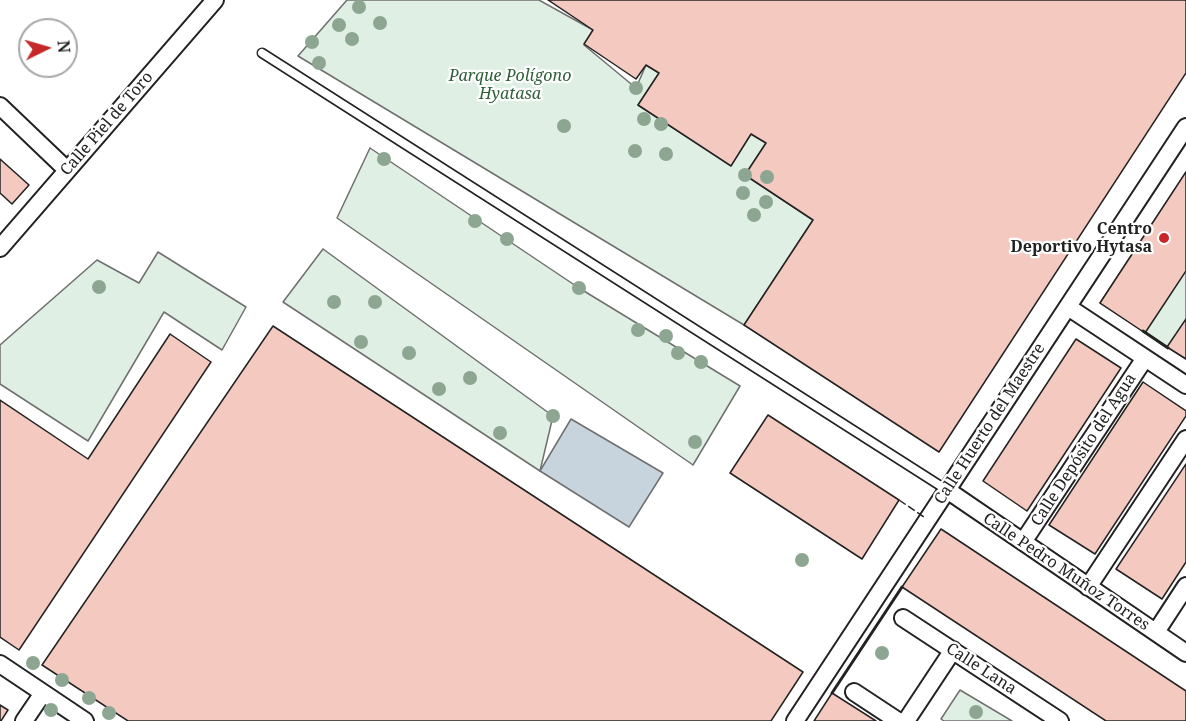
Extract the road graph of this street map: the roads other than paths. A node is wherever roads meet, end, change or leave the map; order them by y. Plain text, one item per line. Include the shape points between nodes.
1 (215, 0) edge
2 (262, 53) dead end
3 (0, 106) edge
4 (1186, 127) edge
5 (68, 170) junction
6 (0, 248) edge
7 (1068, 307) junction
8 (1145, 358) junction
9 (1186, 385) edge
10 (1186, 440) edge
11 (947, 490) junction
12 (1023, 542) junction
13 (1186, 586) edge
14 (1088, 587) junction
15 (903, 618) dead end
16 (1156, 632) junction
17 (953, 650) junction
18 (1186, 653) edge
19 (0, 664) edge
20 (854, 692) dead end
21 (43, 693) junction
22 (24, 721) edge
23 (85, 721) edge
24 (795, 721) edge
25 (898, 721) edge
26 (906, 721) edge
27 (1060, 721) edge

1 - 5 street, Calle Piel de Toro
2 - 11 lane
3 - 5 street
4 - 7 street, Calle Huerto del Maestre
5 - 6 street, Calle Piel de Toro
7 - 8 street
7 - 11 street, Calle Huerto del Maestre
8 - 9 street
8 - 12 street, Calle Depósito del Agua
10 - 14 street
11 - 12 street, Calle Pedro Muñoz Torres
11 - 24 street, Calle Huerto del Maestre
12 - 14 street, Calle Pedro Muñoz Torres
13 - 16 street
14 - 16 street, Calle Pedro Muñoz Torres
15 - 17 street, Calle Lana
16 - 18 street, Calle Pedro Muñoz Torres
17 - 26 street
17 - 27 street, Calle Lana
19 - 21 street
20 - 25 street
21 - 22 street
21 - 23 street

